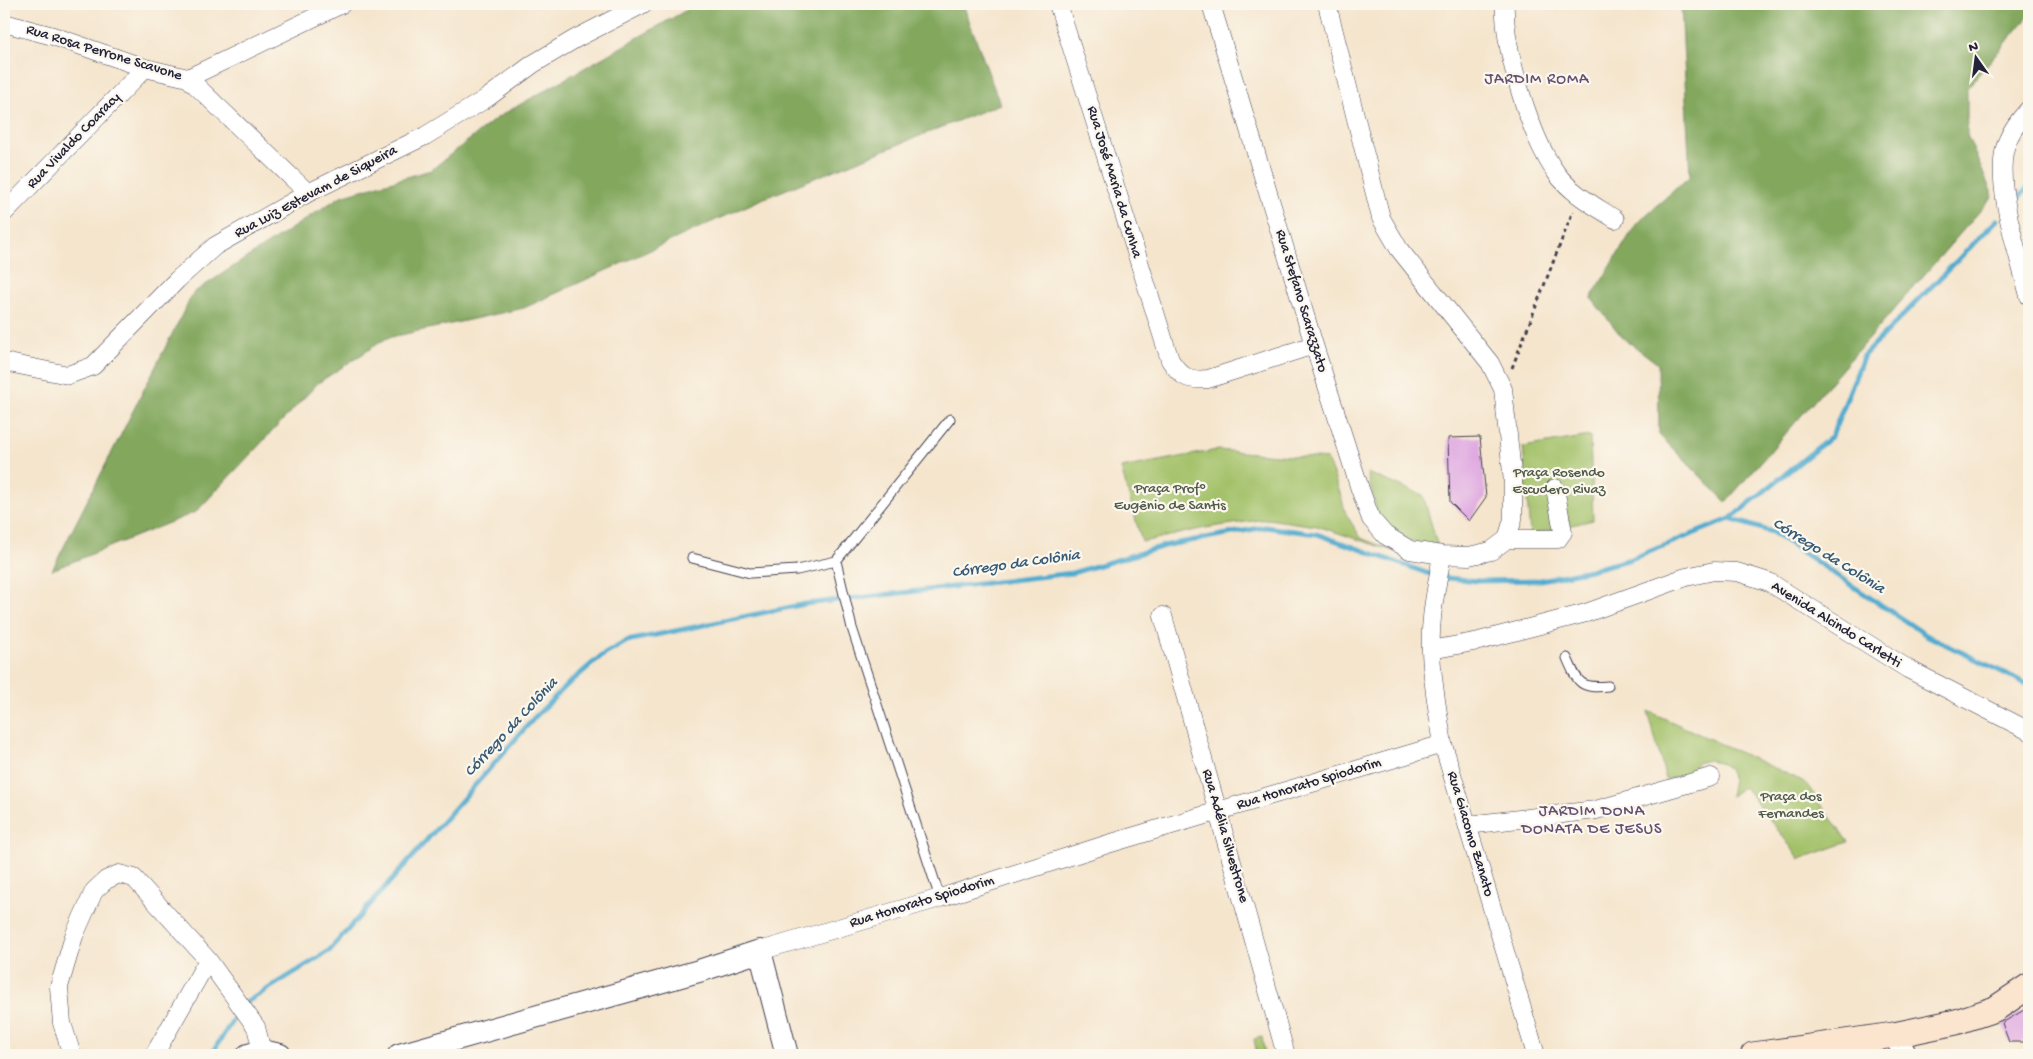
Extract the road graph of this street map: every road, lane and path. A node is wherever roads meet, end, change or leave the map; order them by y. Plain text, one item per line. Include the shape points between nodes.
1 (342, 4) edge
2 (643, 4) edge
3 (1058, 4) edge
4 (1211, 4) edge
5 (1326, 4) edge
6 (1505, 4) edge
7 (4, 23) edge
8 (144, 68) junction
9 (188, 78) junction
10 (2029, 109) edge
11 (308, 193) junction
12 (1579, 195) junction
13 (4, 213) edge
14 (1615, 219) dead end
15 (2029, 296) edge
16 (1314, 345) junction
17 (4, 362) edge
18 (1503, 389) junction
19 (950, 419) dead end
20 (1555, 488) dead end
21 (1507, 539) junction
22 (692, 558) dead end
23 (836, 561) junction
24 (1441, 561) junction
25 (1163, 616) dead end
26 (1431, 650) junction
27 (1567, 658) dead end
28 (1608, 686) dead end
29 (2029, 731) edge
30 (1443, 744) junction
31 (1711, 777) dead end
32 (1218, 812) junction
33 (1468, 825) junction
34 (940, 898) junction
35 (760, 951) junction
36 (208, 960) junction
37 (2029, 986) edge
38 (1900, 1045) edge
39 (427, 1052) edge
40 (263, 1054) edge
41 (72, 1055) edge
42 (154, 1055) edge
43 (399, 1055) edge
44 (787, 1055) edge
45 (1286, 1055) edge
46 (1536, 1055) edge
47 (1753, 1055) edge

1 - 9 street
2 - 11 street, Rua Luiz Estevam de Siqueira via 575,38 488,98 425,136
3 - 16 street, Rua José Maria da Cunha via 1170,360 1177,371 1185,378 1208,379
4 - 16 street, Rua Stefano Scarazzato
5 - 18 street via 1381,218 1399,249 1490,363
6 - 12 street via 1504,20 1509,44 1538,141 1558,175
7 - 8 street, Rua Rosa Perrone Scavone via 53,36
8 - 9 street, Rua Rosa Perrone Scavone
8 - 13 street, Rua Vivaldo Coaracy
9 - 11 street, Rua Rosa Perrone Scavone
10 - 15 street via 2010,134 2004,149 2004,193
11 - 17 street, Rua Luiz Estevam de Siqueira via 215,246 93,366 68,375
12 - 14 street
12 - 18 path
16 - 24 street, Rua Stefano Scarazzato via 1371,518 1386,535 1410,550
18 - 21 street via 1514,482 1513,519
19 - 23 lane
20 - 21 street via 1563,532 1558,539
21 - 24 street, Rua Stefano Scarazzato via 1492,551
22 - 23 lane via 750,573 797,570
23 - 34 lane via 852,628
24 - 26 street, Rua Giacomo Zanato via 1433,609
25 - 32 street, Rua Adélia Silvestrone
26 - 29 street, Avenida Alcindo Carletti via 1586,613 1686,577 1714,571 1737,572 1769,582 1908,669
26 - 30 street, Rua Giacomo Zanato
27 - 28 lane via 1577,680 1583,685 1592,688
30 - 32 street, Rua Honorato Spiodorim
30 - 33 street, Rua Giacomo Zanato
31 - 33 street via 1596,810
32 - 34 street, Rua Honorato Spiodorim
32 - 45 street, Rua Adélia Silvestrone
33 - 46 street, Rua Giacomo Zanato
34 - 35 street, Rua Honorato Spiodorim
35 - 39 street, Rua Honorato Spiodorim
35 - 44 street
36 - 40 street via 256,1027
36 - 41 street via 134,878 120,874 106,880 94,891 74,936 59,987 62,1023
36 - 42 street
37 - 38 main road via 1995,1009
38 - 47 main road
39 - 43 street, Rua Honorato Spiodorim

